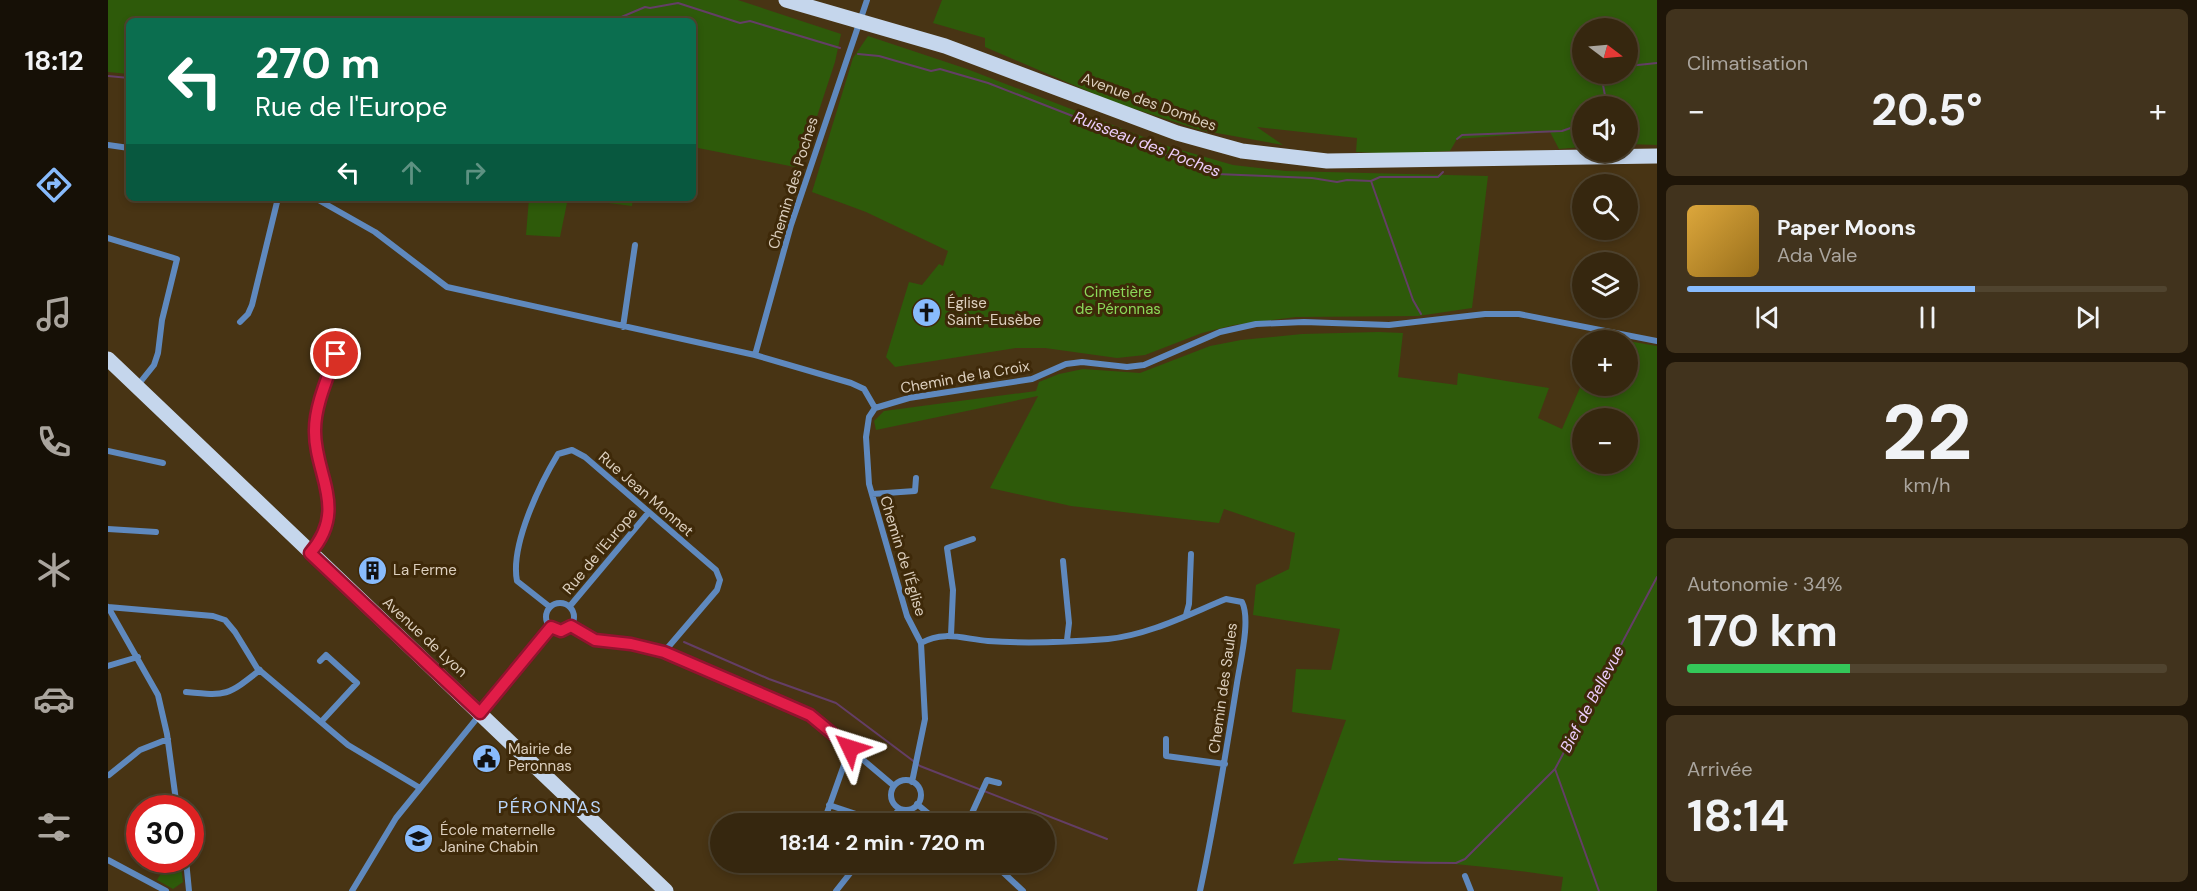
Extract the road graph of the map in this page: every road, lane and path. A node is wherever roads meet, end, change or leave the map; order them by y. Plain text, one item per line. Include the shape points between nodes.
1 (786, 0) edge
2 (867, 0) edge
3 (861, 21) junction
4 (108, 145) edge
5 (126, 148) edge
6 (1657, 156) edge
7 (277, 201) edge
8 (320, 201) edge
9 (108, 238) edge
10 (635, 245) dead end
11 (240, 322) dead end
12 (623, 327) junction
13 (1657, 341) edge
14 (336, 354) dead end
15 (755, 355) junction
16 (108, 359) edge
17 (135, 388) junction
18 (876, 408) junction
19 (108, 451) edge
20 (163, 463) dead end
21 (916, 478) dead end
22 (872, 494) junction
23 (649, 512) junction
24 (108, 529) edge
25 (156, 532) dead end
26 (974, 539) dead end
27 (310, 553) junction
28 (1191, 554) dead end
29 (1063, 561) dead end
30 (570, 606) junction
31 (108, 607) edge
32 (549, 607) junction
33 (1186, 615) junction
34 (571, 626) junction
35 (551, 627) junction
36 (951, 635) junction
37 (1068, 640) junction
38 (921, 643) junction
39 (664, 652) junction
40 (138, 657) junction
41 (320, 661) dead end
42 (108, 666) edge
43 (260, 670) junction
44 (186, 692) dead end
45 (480, 713) junction
46 (321, 722) junction
47 (168, 739) junction
48 (1166, 739) dead end
49 (850, 748) junction
50 (1225, 764) junction
51 (109, 775) edge
52 (912, 782) junction
53 (999, 783) dead end
54 (894, 786) junction
55 (420, 788) junction
56 (175, 795) edge
57 (917, 804) junction
58 (829, 805) junction
59 (899, 809) junction
60 (826, 813) edge
61 (853, 813) edge
62 (896, 813) edge
63 (928, 813) edge
64 (972, 813) edge
65 (108, 860) edge
66 (187, 873) edge
67 (849, 873) edge
68 (1004, 873) edge
69 (1465, 876) dead end
70 (161, 890) edge
71 (189, 891) edge
72 (352, 891) edge
73 (666, 891) edge
74 (836, 891) edge
75 (1023, 891) edge
76 (1200, 891) edge
77 (1471, 891) edge

1 - 3 main road, Avenue des Dombes
2 - 3 street, Chemin des Poches
3 - 6 main road, Avenue des Dombes via 945,46 1177,133 1242,151 1327,161
3 - 15 street, Chemin des Poches via 791,225
4 - 5 street
7 - 11 street via 252,305
8 - 12 street via 375,232 447,287
9 - 17 street via 177,259 158,353 154,365
10 - 12 street
12 - 15 street
13 - 18 street, Chemin de la Croix via 1519,314 1389,325 1256,324 1220,332 1144,364 1066,364 1032,379 909,398
14 - 27 street via 315,421 328,492 327,519 322,539
15 - 18 street via 851,383 864,389
16 - 17 main road, Avenue de Lyon
17 - 27 main road, Avenue de Lyon
18 - 22 street, Chemin de l'Église via 869,417 866,437
19 - 20 street
21 - 22 street via 915,491
22 - 38 street, Chemin de l'Église via 907,616
23 - 30 street, Rue de l'Europe
23 - 32 street, Rue Jean Monnet via 585,457 572,450 558,454 538,487 514,565 517,581
23 - 39 street, Rue Jean Monnet via 716,570 720,580 717,590
24 - 25 street
26 - 36 street via 947,548 952,590
27 - 45 main road, Avenue de Lyon
28 - 33 street
29 - 37 street
30 - 32 street via 562,602
30 - 34 street via 575,616
31 - 40 street
31 - 43 street via 225,620
32 - 35 street via 546,620
33 - 37 street, Chemin des Saules via 1129,636
33 - 50 street, Chemin des Saules via 1227,599 1242,602 1246,611
34 - 35 street via 561,631
34 - 39 street via 595,640
35 - 45 street
36 - 37 street, Chemin des Saules via 987,641
36 - 38 street, Chemin des Saules
38 - 52 street, Chemin de l'Église via 925,719
39 - 49 street via 810,715
40 - 42 street
40 - 47 street via 159,695
41 - 46 street via 326,655 357,683
43 - 44 street via 232,693
43 - 46 street
45 - 55 street
45 - 73 main road, Avenue de Lyon
46 - 55 street via 348,745
47 - 51 street via 140,750
47 - 56 street
48 - 50 street via 1166,756
49 - 54 street
49 - 58 street
50 - 76 street, Chemin des Saules
52 - 54 street via 902,781
52 - 57 street via 920,792
53 - 64 street via 987,780
54 - 59 street via 891,799
55 - 72 street via 396,818
57 - 59 street via 909,810
57 - 63 street
58 - 60 street
58 - 61 street
59 - 62 street
65 - 70 street
66 - 71 street
67 - 74 street
68 - 75 street
69 - 77 street

